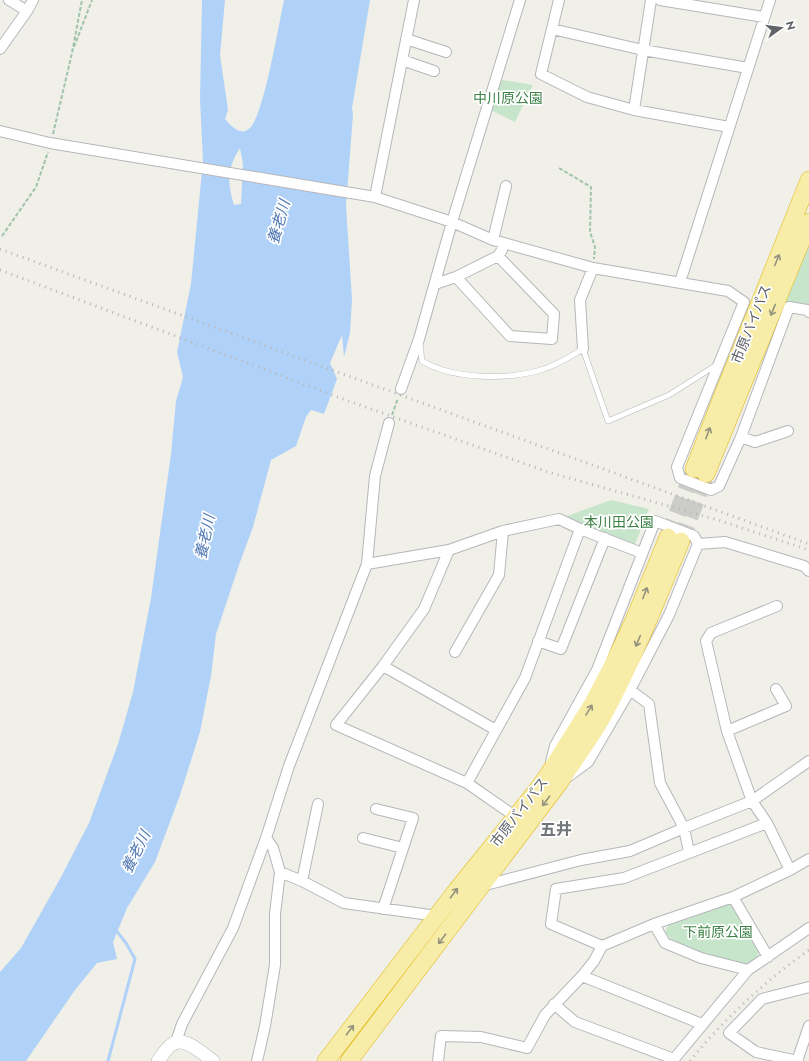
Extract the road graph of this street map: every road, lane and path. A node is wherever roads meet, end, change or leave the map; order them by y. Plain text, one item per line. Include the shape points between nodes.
1 (10, 0) edge
2 (33, 0) edge
3 (82, 0) edge
4 (92, 0) edge
5 (414, 0) edge
6 (520, 0) edge
7 (559, 0) edge
8 (651, 0) edge
9 (660, 0) edge
10 (770, 0) edge
11 (27, 11) junction
12 (764, 17) junction
13 (552, 29) junction
14 (406, 39) junction
15 (0, 49) edge
16 (643, 50) junction
17 (446, 52) dead end
18 (72, 53) junction
19 (402, 60) junction
20 (748, 68) junction
21 (434, 71) dead end
22 (634, 110) junction
23 (729, 127) junction
24 (0, 131) edge
25 (53, 144) junction
26 (559, 168) dead end
27 (809, 180) edge
28 (506, 186) dead end
29 (375, 197) junction
30 (452, 222) junction
31 (809, 222) edge
32 (2, 236) dead end
33 (493, 240) junction
34 (506, 244) junction
35 (498, 256) junction
36 (593, 268) junction
37 (456, 277) junction
38 (680, 282) junction
39 (435, 284) junction
40 (809, 312) edge
41 (420, 340) junction
42 (583, 349) junction
43 (718, 364) junction
44 (400, 392) joint
45 (389, 423) joint
46 (788, 431) dead end
47 (741, 437) junction
48 (580, 529) junction
49 (503, 531) junction
50 (605, 538) junction
51 (675, 539) tunnel mouth
52 (698, 544) junction
53 (449, 550) junction
54 (642, 553) junction
55 (366, 564) junction
56 (809, 571) edge
57 (777, 606) dead end
58 (538, 641) junction
59 (455, 652) dead end
60 (384, 666) junction
61 (776, 689) dead end
62 (630, 690) junction
63 (496, 730) junction
64 (727, 731) junction
65 (809, 760) edge
66 (554, 779) junction
67 (467, 783) junction
68 (752, 801) junction
69 (318, 804) dead end
70 (376, 809) dead end
71 (516, 817) junction
72 (767, 823) junction
73 (684, 828) junction
74 (266, 838) junction
75 (363, 838) dead end
76 (403, 848) junction
77 (689, 852) junction
78 (809, 859) edge
79 (790, 870) junction
80 (280, 872) junction
81 (302, 881) junction
82 (482, 886) junction
83 (733, 896) junction
84 (383, 909) junction
85 (437, 916) junction
86 (654, 924) junction
87 (809, 928) edge
88 (602, 946) junction
89 (768, 957) junction
90 (748, 970) junction
91 (582, 976) junction
92 (809, 986) edge
93 (554, 1004) junction
94 (702, 1024) junction
95 (809, 1026) edge
96 (176, 1042) junction
97 (158, 1061) edge
98 (214, 1061) edge
99 (257, 1061) edge
100 (326, 1061) edge
101 (349, 1061) edge
102 (438, 1061) edge
103 (797, 1061) edge

1 - 11 street
2 - 11 street
3 - 18 path
4 - 18 path
5 - 14 street
6 - 30 street
7 - 13 street
8 - 16 street
9 - 12 street
10 - 12 street
11 - 15 street
12 - 20 street
13 - 16 street
13 - 22 street via 541,74 587,97
14 - 17 street
14 - 19 street
16 - 20 street
16 - 22 street
18 - 25 path
19 - 21 street
19 - 29 street
20 - 23 street
22 - 23 street
23 - 38 street
24 - 25 street
25 - 29 street
25 - 32 path via 36,187
26 - 36 path via 591,187 590,232 595,247
31 -> 27 highway, 市原バイパス via 700,471 727,383
28 - 33 street
29 - 30 street
30 - 33 street
30 - 39 street
33 - 34 street
34 - 35 street
34 - 36 street
35 - 37 street
35 - 37 street via 554,314 552,339 510,336
36 - 38 street
36 - 42 street via 580,300
37 - 39 street
38 - 43 street via 728,291 744,302
39 - 41 street
40 - 47 street via 789,307
41 - 42 lane via 422,361 448,372 476,376 523,374 545,369
41 - 44 street
42 - 43 lane via 608,421 669,395
43 - 47 street via 677,467 680,478 711,490 719,486
44 - 45 path
45 - 55 street via 375,476
46 - 47 street via 755,442
48 - 49 street via 559,518
48 - 50 street
48 - 58 street
49 - 53 street
49 - 59 street via 499,576
50 - 54 street
50 - 58 street via 561,649
51 - 66 highway, 市原バイパス via 625,673 603,715
52 - 54 street via 694,536 655,521
52 - 56 street via 725,542 804,566
52 - 62 street via 669,615
53 - 55 street
53 - 60 street via 424,609
54 - 66 street via 597,670 555,746
55 - 74 street via 289,766
57 - 64 street via 711,633 706,641
58 - 63 street via 525,678
60 - 63 street
60 - 67 street via 336,724
61 - 64 street via 786,706
62 - 66 street via 588,762
62 - 73 street via 649,704 660,783
63 - 67 street
64 - 68 street
65 - 68 street
66 - 71 highway, 市原バイパス
66 -> 82 highway, 市原バイパス
67 - 71 street
68 - 72 street
68 - 73 street
69 - 81 street
70 - 76 street via 413,818
85 -> 71 highway, 市原バイパス
72 - 77 street
72 - 79 street
73 - 77 street
73 - 82 street via 630,851 581,860
74 - 80 street via 273,848
74 - 96 street via 233,928 182,1024
75 - 76 street
76 - 84 street
77 - 88 street via 624,878 556,889 551,924
78 - 79 street
79 - 83 street
80 - 81 street
80 - 99 street via 275,914 275,965
81 - 84 street via 344,903
82 -> 101 highway, 市原バイパス
83 - 86 street
83 - 89 street
84 - 85 street
100 -> 85 highway, 市原バイパス
86 - 88 street
86 - 90 street via 665,943 701,958
87 - 89 street
88 - 91 street
89 - 90 street
90 - 94 street
91 - 93 street
91 - 94 street
92 - 103 street via 762,999 729,1034 756,1052
93 - 94 street via 575,1022 674,1059
93 - 102 street via 545,1014 527,1048 481,1037 441,1036
95 - 103 street
96 - 97 street via 170,1045
96 - 98 street via 190,1045

